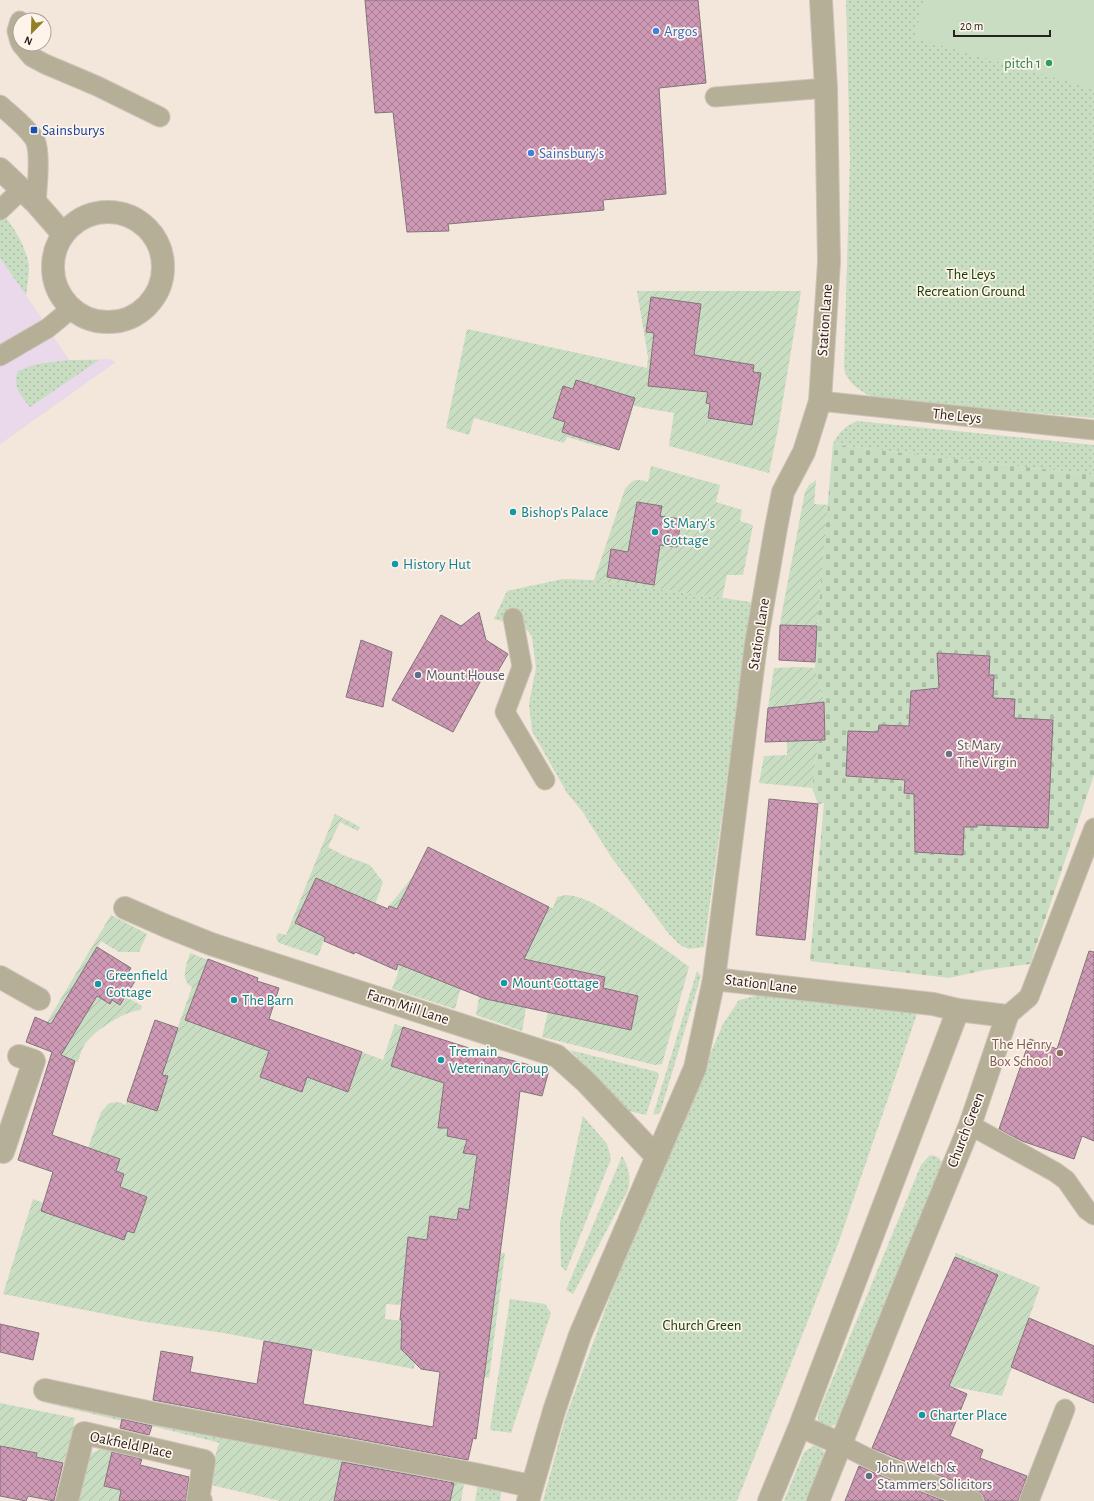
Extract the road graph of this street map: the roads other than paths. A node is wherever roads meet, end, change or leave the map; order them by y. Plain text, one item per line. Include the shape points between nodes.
1 (821, 0) edge
2 (28, 52) edge
3 (826, 88) junction
4 (715, 97) dead end
5 (0, 105) edge
6 (160, 117) dead end
7 (0, 169) edge
8 (29, 196) junction
9 (0, 210) edge
10 (63, 234) junction
11 (71, 309) junction
12 (0, 356) edge
13 (820, 400) junction
14 (1094, 430) edge
15 (513, 618) dead end
16 (545, 780) dead end
17 (1094, 828) edge
18 (125, 908) dead end
19 (0, 977) edge
20 (714, 979) junction
21 (39, 999) dead end
22 (958, 1010) junction
23 (1007, 1016) junction
24 (19, 1056) dead end
25 (970, 1125) junction
26 (0, 1151) edge
27 (658, 1157) junction
28 (1094, 1215) edge
29 (45, 1390) dead end
30 (1065, 1409) dead end
31 (800, 1426) junction
32 (842, 1444) junction
33 (530, 1494) edge
34 (67, 1501) edge
35 (201, 1501) edge
36 (769, 1501) edge
37 (818, 1501) edge
38 (974, 1501) edge
39 (1029, 1501) edge

1 - 3 street, Station Lane
2 - 6 lane via 45,64
3 - 4 lane
3 - 13 street, Station Lane via 829,262
5 - 8 lane via 36,141 39,166
7 - 8 street
8 - 9 lane
8 - 10 street
10 - 11 street via 52,261 53,280 61,298
10 - 11 street via 77,221 95,213 114,212 128,215 144,223 157,240 162,253 164,272 159,291 147,307 131,318 112,324 93,322
11 - 12 lane via 48,328
13 - 14 lane, The Leys
13 - 20 street, Station Lane via 804,452 783,492 776,528 756,644
15 - 16 lane via 522,667 505,712
17 - 23 lane via 1029,996
18 - 27 street, Farm Mill Lane via 212,944 557,1056 585,1081
19 - 21 street
20 - 22 street, Station Lane via 933,1004
20 - 27 street via 695,1068
22 - 23 street, Station Lane
22 - 31 street
23 - 25 street, Church Green
24 - 26 street via 34,1061 3,1152
25 - 28 lane via 1055,1172 1066,1180 1087,1210
25 - 32 street, Church Green
27 - 33 street via 580,1335 554,1410
29 - 33 street via 152,1413 467,1472
30 - 39 lane
31 - 32 street
31 - 36 street
32 - 37 street, Church Green
32 - 38 lane
34 - 35 street, Oakfield Place via 84,1433 204,1461 198,1500

